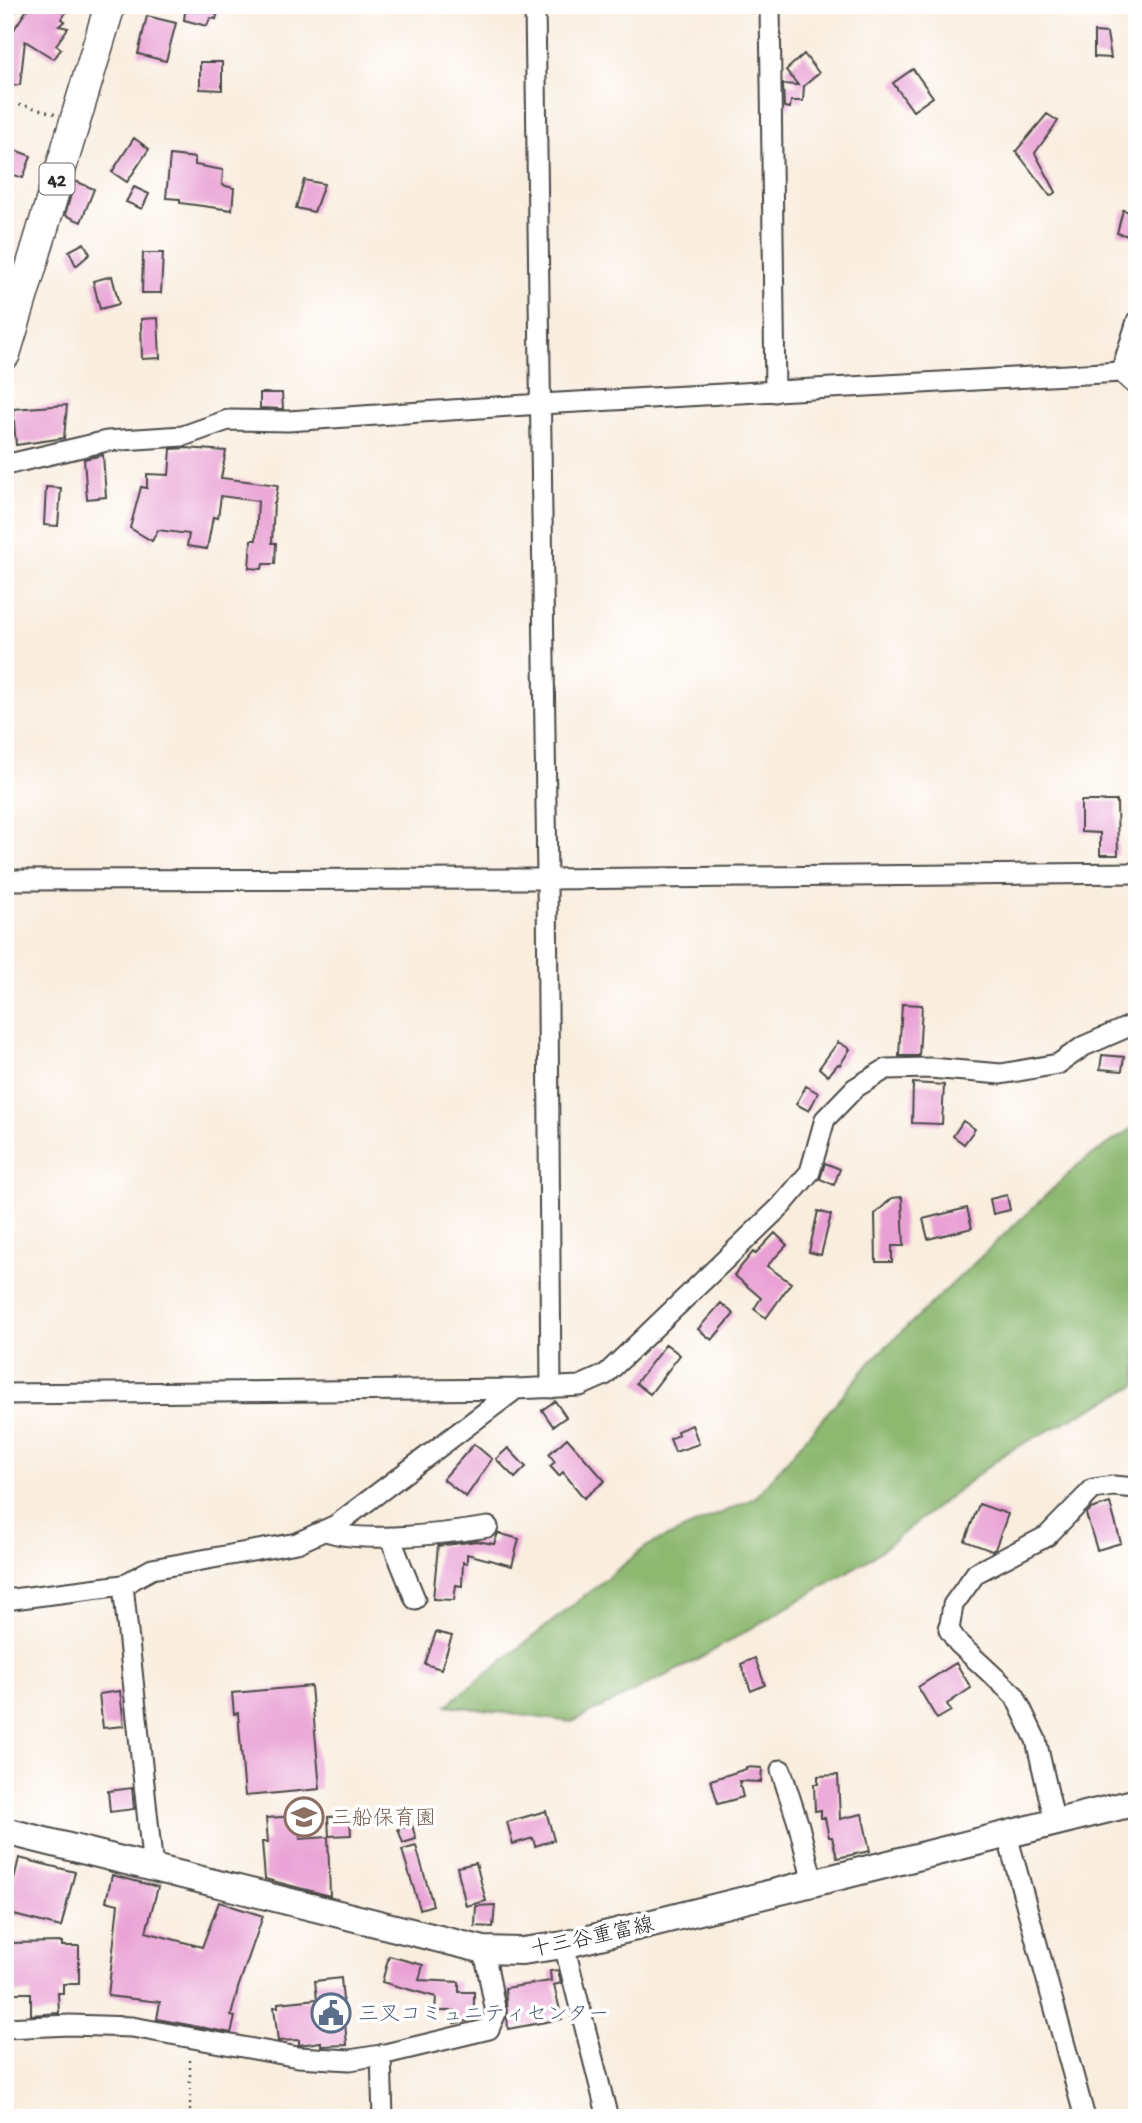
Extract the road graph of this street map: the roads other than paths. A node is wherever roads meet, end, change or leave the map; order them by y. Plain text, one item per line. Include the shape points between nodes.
1 (110, 5) edge
2 (535, 5) edge
3 (770, 5) edge
4 (1137, 321) edge
5 (5, 354) edge
6 (1121, 372) junction
7 (1137, 386) edge
8 (775, 392) junction
9 (541, 404) junction
10 (5, 465) edge
11 (1137, 873) edge
12 (547, 879) junction
13 (5, 880) edge
14 (1137, 1023) edge
15 (551, 1388) junction
16 (516, 1389) junction
17 (5, 1394) edge
18 (1137, 1488) edge
19 (488, 1527) dead end
20 (324, 1530) junction
21 (390, 1537) junction
22 (123, 1584) junction
23 (415, 1599) dead end
24 (5, 1600) edge
25 (781, 1770) dead end
26 (1137, 1802) edge
27 (1055, 1823) junction
28 (5, 1831) edge
29 (1007, 1835) junction
30 (153, 1869) junction
31 (813, 1883) junction
32 (564, 1945) junction
33 (484, 1950) junction
34 (5, 2028) edge
35 (381, 2055) junction
36 (383, 2118) edge
37 (608, 2118) edge
38 (1085, 2118) edge

1 - 5 main road, 42
2 - 9 street
3 - 8 street
4 - 6 street
6 - 7 street
6 - 8 street
8 - 9 street
9 - 10 street via 288,421 228,420 183,436 107,441
9 - 12 street
11 - 12 street
12 - 13 street
12 - 15 street
14 - 15 street via 1084,1046 1058,1064 1001,1074 886,1069 855,1088 825,1119 810,1172 781,1206 605,1375 580,1387
15 - 16 street
16 - 17 street
16 - 20 street
18 - 27 street via 1093,1489 1047,1536 976,1573 953,1605 948,1630 1014,1696 1036,1740
19 - 21 street
20 - 21 street via 335,1535
20 - 22 street via 297,1543 152,1569
21 - 23 street
22 - 24 street
22 - 30 street
25 - 31 street
26 - 27 main road, 十三谷重富線
27 - 29 main road, 十三谷重富線
28 - 30 main road, 十三谷重富線
29 - 31 main road, 十三谷重富線
29 - 38 street
30 - 33 main road, 十三谷重富線
31 - 32 main road, 十三谷重富線
32 - 33 main road, 十三谷重富線
32 - 37 street
33 - 35 street via 496,2013 489,2029
34 - 35 street via 132,2027 298,2057 350,2060
35 - 36 street

